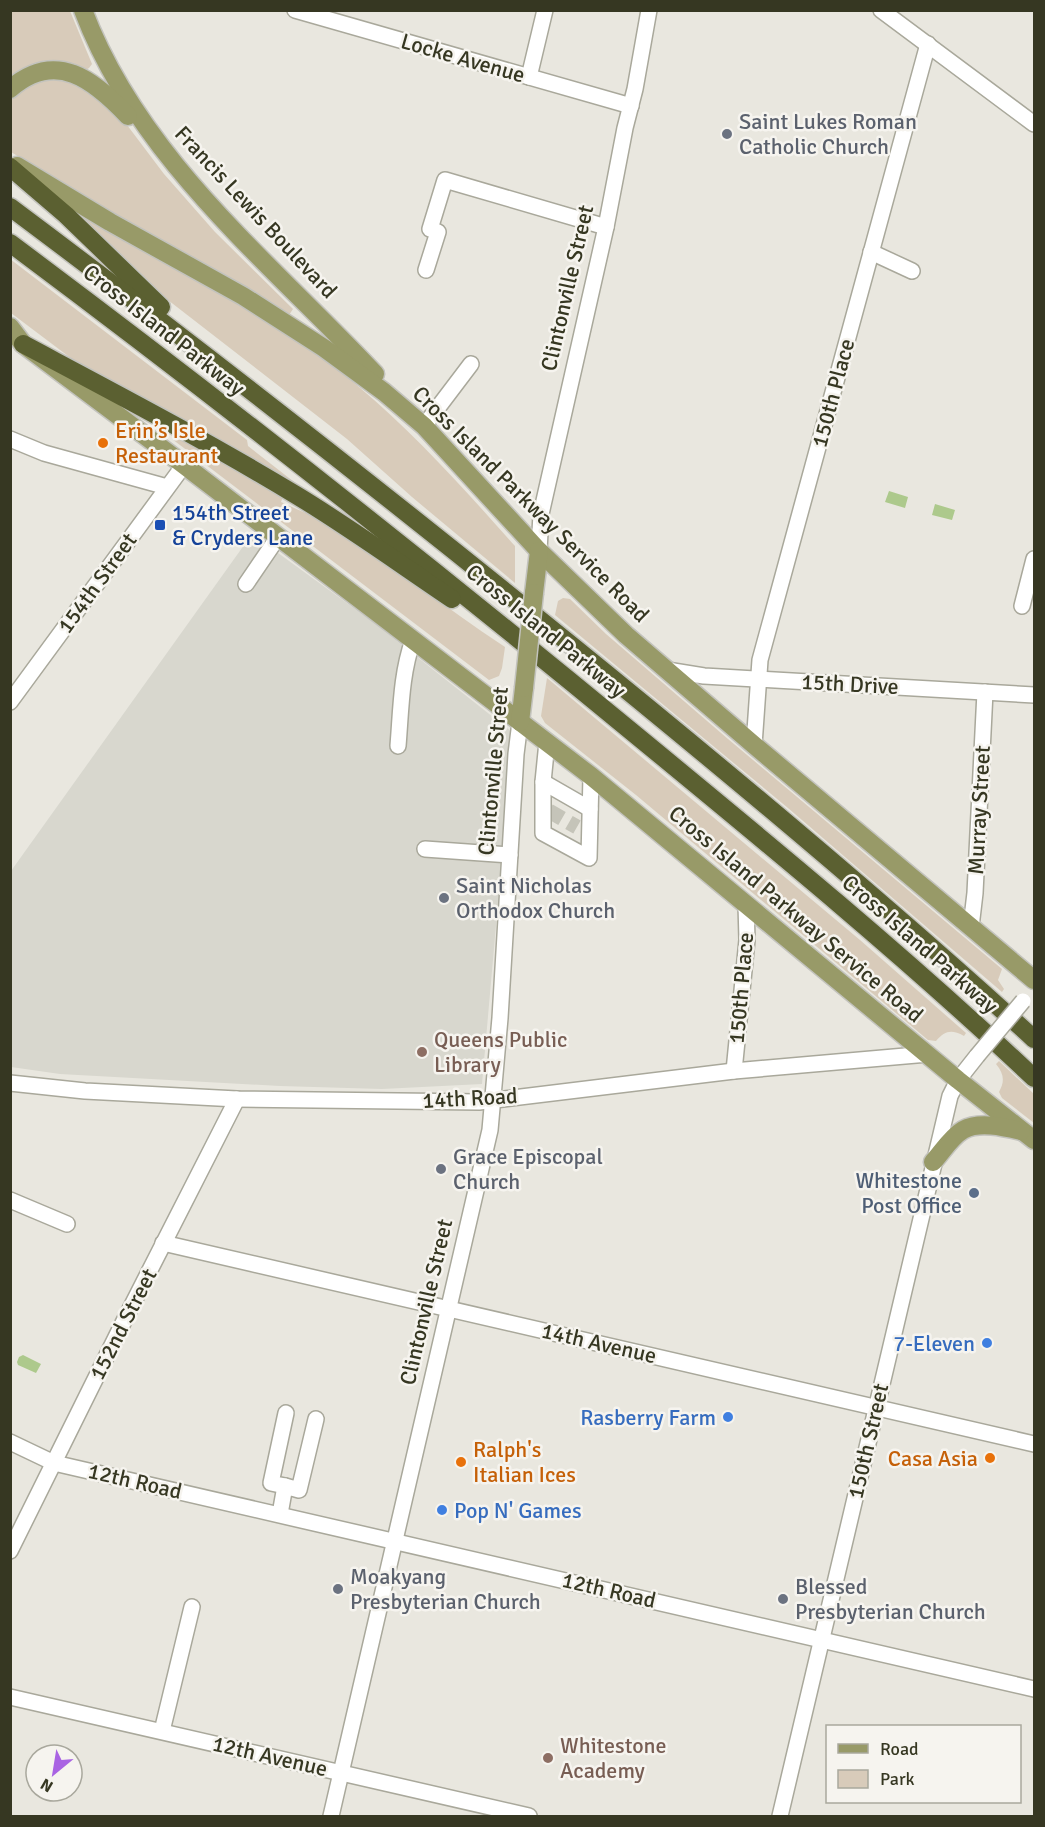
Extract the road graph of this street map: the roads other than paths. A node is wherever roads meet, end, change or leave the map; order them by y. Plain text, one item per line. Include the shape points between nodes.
1 (83, 10) edge
2 (295, 10) edge
3 (545, 10) edge
4 (649, 10) edge
5 (881, 10) edge
6 (928, 44) junction
7 (529, 77) junction
8 (10, 89) edge
9 (631, 106) junction
10 (1035, 124) edge
11 (10, 162) edge
12 (10, 167) edge
13 (191, 183) junction
14 (10, 207) edge
15 (606, 227) junction
16 (10, 243) edge
17 (871, 252) junction
18 (426, 270) dead end
19 (912, 271) dead end
20 (10, 327) edge
21 (17, 339) edge
22 (471, 364) dead end
23 (238, 380) junction
24 (424, 426) junction
25 (10, 439) edge
26 (184, 465) junction
27 (167, 487) junction
28 (278, 537) junction
29 (538, 551) junction
30 (1035, 559) edge
31 (246, 584) dead end
32 (1022, 606) dead end
33 (413, 640) junction
34 (556, 669) junction
35 (666, 670) junction
36 (759, 679) junction
37 (985, 692) junction
38 (1035, 695) edge
39 (10, 702) edge
40 (520, 722) junction
41 (547, 742) junction
42 (754, 745) junction
43 (398, 746) dead end
44 (591, 776) junction
45 (543, 782) junction
46 (590, 809) junction
47 (424, 849) dead end
48 (510, 855) junction
49 (746, 904) junction
50 (970, 927) junction
51 (965, 976) junction
52 (1035, 980) edge
53 (1035, 986) edge
54 (1035, 1033) edge
55 (1035, 1039) edge
56 (928, 1054) junction
57 (734, 1071) junction
58 (1035, 1078) edge
59 (958, 1080) junction
60 (10, 1083) edge
61 (237, 1099) junction
62 (494, 1099) junction
63 (1030, 1136) edge
64 (933, 1162) junction
65 (10, 1200) edge
66 (67, 1224) dead end
67 (164, 1243) junction
68 (449, 1309) junction
69 (876, 1407) junction
70 (286, 1413) dead end
71 (316, 1419) dead end
72 (10, 1442) edge
73 (1035, 1444) edge
74 (54, 1463) junction
75 (285, 1486) junction
76 (280, 1514) junction
77 (395, 1540) junction
78 (10, 1551) edge
79 (192, 1608) dead end
80 (822, 1639) junction
81 (1035, 1689) edge
82 (10, 1697) edge
83 (162, 1731) junction
84 (341, 1772) junction
85 (331, 1816) edge
86 (529, 1816) edge
87 (780, 1816) edge

1 - 13 main road, Francis Lewis Boulevard via 127,98
2 - 7 street, Locke Avenue
3 - 7 street
4 - 9 street, Clintonville Street
5 - 6 street
6 - 10 street
6 - 17 street, 150th Place
7 - 9 street, Locke Avenue
8 - 13 main road via 41,72 66,71 82,77 114,100
9 - 15 street, Clintonville Street
11 - 24 main road, Cross Island Parkway Service Road via 305,335 378,387
12 - 23 highway via 66,214
13 - 24 main road, Francis Lewis Boulevard
14 - 23 highway, Cross Island Parkway
15 - 18 street via 445,180 430,230 438,232
15 - 29 street, Clintonville Street via 541,514
16 - 34 highway, Cross Island Parkway via 365,516
17 - 19 street
17 - 36 street, 150th Place via 759,660
20 - 21 main road
21 - 26 main road, Cross Island Parkway Service Road
21 - 34 highway via 297,495
22 - 24 street
23 - 51 highway, Cross Island Parkway via 631,693
24 - 29 main road, Cross Island Parkway Service Road
25 - 27 street via 44,453
26 - 27 street, 154th Street
26 - 28 main road, Cross Island Parkway Service Road
27 - 39 street, 154th Street
28 - 31 street
28 - 33 main road, Cross Island Parkway Service Road
29 - 35 main road, Cross Island Parkway Service Road
29 - 40 main road, Clintonville Street, bridge
30 - 32 street
33 - 40 main road, Cross Island Parkway Service Road
33 - 43 street via 405,667
34 - 58 highway, Cross Island Parkway via 837,903
35 - 36 street, 15th Drive
35 - 42 main road, Cross Island Parkway Service Road
36 - 37 street, 15th Drive
36 - 42 street, 150th Place
37 - 38 street, 15th Drive
37 - 50 street, Murray Street
40 - 41 main road, Cross Island Parkway Service Road
40 - 48 street, Clintonville Street
41 - 44 main road, Cross Island Parkway Service Road
41 - 45 street
42 - 50 main road, Cross Island Parkway Service Road
44 - 46 street
44 - 49 main road, Cross Island Parkway Service Road
45 - 46 street
45 - 46 street via 543,833 589,858 583,830
47 - 48 street
48 - 62 street, Clintonville Street
49 - 56 main road, Cross Island Parkway Service Road
49 - 57 street, 150th Place via 747,940
50 - 52 main road, Cross Island Parkway Service Road
51 - 54 highway
51 - 55 highway, Cross Island Parkway
53 - 59 street, 150th Street, bridge
56 - 57 street, 14th Road
56 - 59 main road, Cross Island Parkway Service Road
57 - 62 street, 14th Road
59 - 63 main road, Cross Island Parkway Service Road
59 - 64 street, 150th Street
60 - 61 street, 14th Road
61 - 62 street, 14th Road
61 - 67 street, 152nd Street
62 - 68 street, Clintonville Street
63 - 64 main road via 1010,1128 964,1129
64 - 69 street, 150th Street
65 - 66 street
67 - 68 street, 14th Avenue
67 - 74 street, 152nd Street
68 - 69 street, 14th Avenue
68 - 77 street, Clintonville Street
69 - 73 street, 14th Avenue
69 - 80 street, 150th Street
70 - 75 street via 271,1484
71 - 75 street via 299,1490
72 - 74 street, 12th Road
74 - 76 street, 12th Road
74 - 78 street, 152nd Street
75 - 76 street
76 - 77 street, 12th Road
77 - 80 street, 12th Road
77 - 84 street, Clintonville Street
79 - 83 street
80 - 81 street, 12th Road
80 - 87 street, 150th Street
82 - 83 street, 12th Avenue
83 - 84 street, 12th Avenue
84 - 85 street, Clintonville Street
84 - 86 street, 12th Avenue

